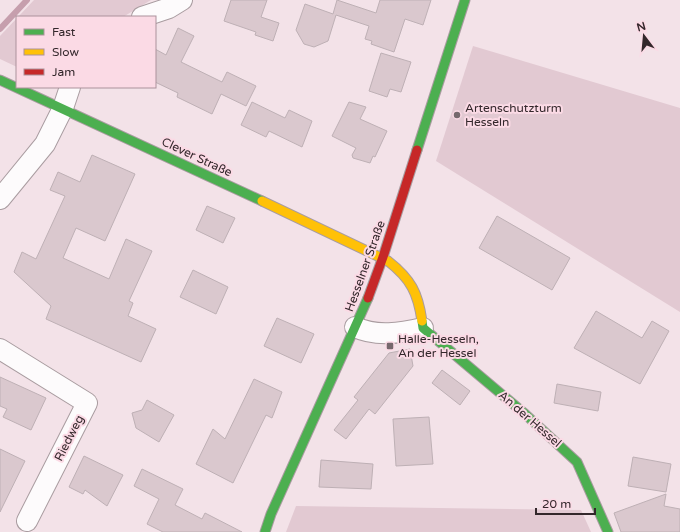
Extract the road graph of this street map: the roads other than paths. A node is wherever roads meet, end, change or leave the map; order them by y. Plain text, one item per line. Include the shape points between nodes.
1 (182, 0) edge
2 (465, 0) edge
3 (145, 16) edge
4 (0, 80) edge
5 (16, 87) edge
6 (18, 88) edge
7 (70, 88) edge
8 (63, 108) junction
9 (0, 199) edge
10 (384, 256) junction
11 (355, 327) junction
12 (423, 328) junction
13 (0, 349) edge
14 (26, 521) dead end
15 (265, 532) edge
16 (608, 532) edge

1 - 3 street via 169,8
2 - 10 street, Hesselner Straße
4 - 5 street, Clever Straße
6 - 8 street, Clever Straße
7 - 8 street
8 - 9 street via 45,144
8 - 10 street, Clever Straße
10 - 11 street, Hesselner Straße
10 - 12 street via 402,272 418,299
11 - 12 street via 364,331 398,334
11 - 15 street, Hesselner Straße via 270,514
12 - 16 street, An der Hessel via 526,414 577,462
13 - 14 street, Riedweg via 87,404

